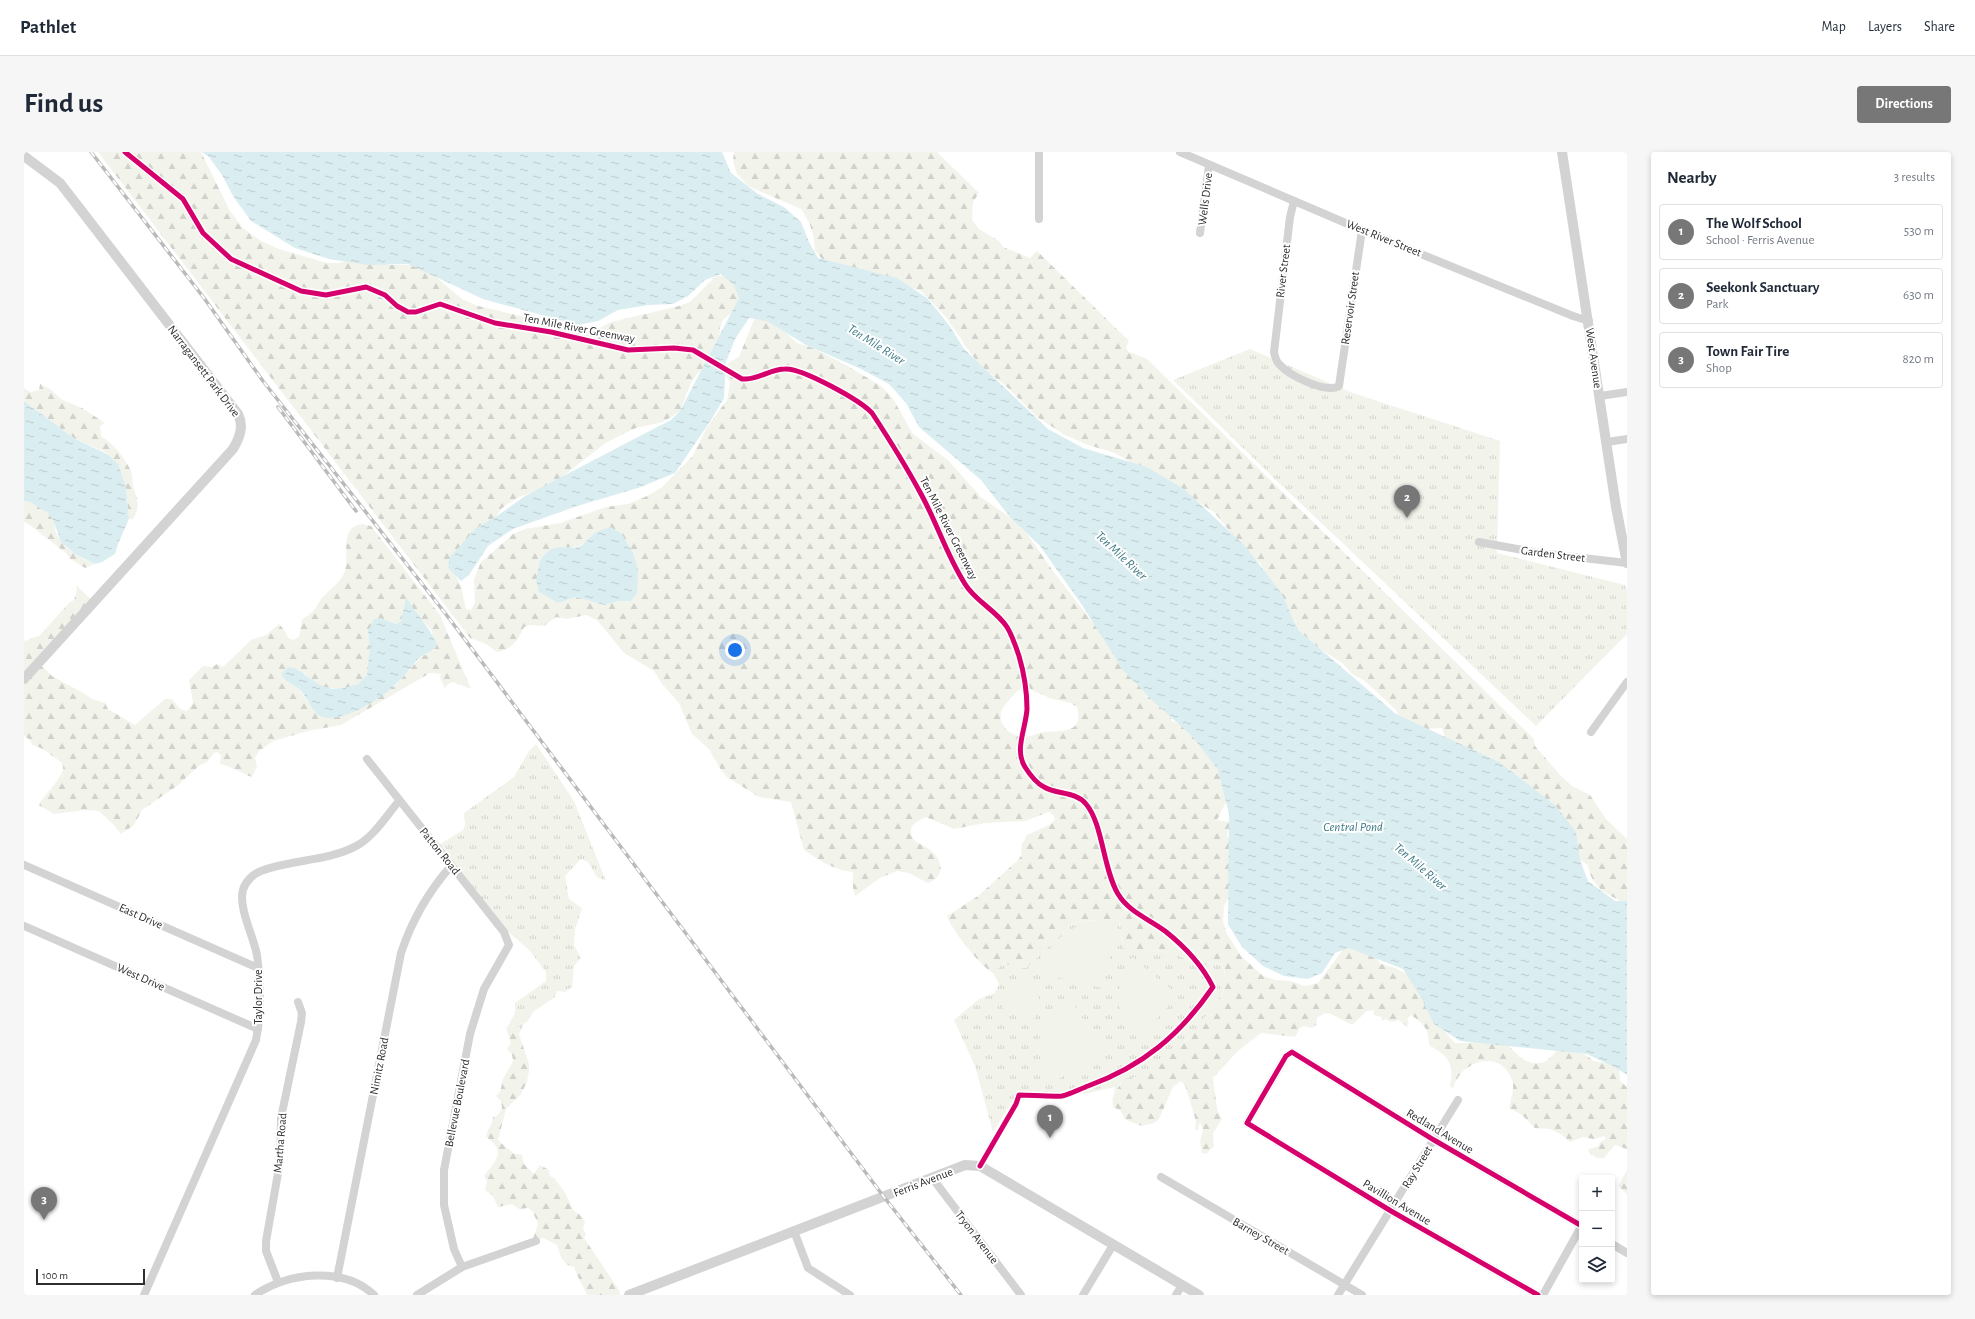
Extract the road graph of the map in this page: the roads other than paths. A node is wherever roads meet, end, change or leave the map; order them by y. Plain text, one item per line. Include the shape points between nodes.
1 (1039, 152) edge
2 (1180, 152) edge
3 (1562, 152) edge
4 (24, 156) edge
5 (1209, 165) junction
6 (1294, 200) junction
7 (1039, 219) dead end
8 (1362, 230) junction
9 (1200, 233) dead end
10 (1589, 321) junction
11 (1339, 386) joint
12 (1627, 392) edge
13 (1600, 396) junction
14 (1627, 439) edge
15 (1607, 442) junction
16 (1479, 542) dead end
17 (1627, 563) edge
18 (24, 679) edge
19 (1627, 682) edge
20 (1592, 732) dead end
21 (367, 759) dead end
22 (399, 801) junction
23 (24, 865) edge
24 (451, 866) junction
25 (24, 926) edge
26 (509, 945) joint
27 (258, 968) junction
28 (298, 1002) dead end
29 (258, 1029) junction
30 (1289, 1054) joint
31 (1458, 1100) dead end
32 (1434, 1140) junction
33 (1161, 1177) dead end
34 (933, 1179) junction
35 (1391, 1211) junction
36 (1579, 1224) edge
37 (1579, 1231) edge
38 (794, 1232) junction
39 (536, 1241) dead end
40 (1113, 1245) junction
41 (1615, 1246) edge
42 (1627, 1253) edge
43 (462, 1267) junction
44 (336, 1278) junction
45 (278, 1282) junction
46 (1182, 1285) junction
47 (1345, 1285) junction
48 (144, 1295) edge
49 (255, 1295) edge
50 (374, 1295) edge
51 (417, 1295) edge
52 (629, 1295) edge
53 (850, 1295) edge
54 (1021, 1295) edge
55 (1083, 1295) edge
56 (1176, 1295) edge
57 (1199, 1295) edge
58 (1338, 1295) edge
59 (1362, 1295) edge
60 (1538, 1295) edge
61 (1543, 1295) edge

1 - 7 street
2 - 5 street, West River Street
3 - 10 street, West Avenue
4 - 18 street, Narragansett Park Drive via 60,183 241,421 241,429 233,449
5 - 6 street, West River Street
5 - 9 street, Wells Drive
6 - 8 street, West River Street
6 - 11 street, River Street via 1275,343 1276,360 1292,374 1307,382 1323,388
8 - 10 street, West River Street
8 - 11 street, Reservoir Street
10 - 13 street, West Avenue
12 - 13 street
13 - 15 street, West Avenue
14 - 15 street
15 - 17 street, West Avenue
16 - 17 street, Garden Street via 1539,553
19 - 20 street
21 - 22 street, Patton Road
22 - 24 street, Patton Road
22 - 27 street, Taylor Drive via 368,838 358,845 339,854 260,871 246,883 242,891 243,903
23 - 27 street, East Drive
24 - 26 street, Patton Road via 504,932
24 - 44 street, Nimitz Road via 436,882 423,902 400,953
25 - 29 street, West Drive
26 - 43 street, Bellevue Boulevard via 484,989 477,1008 444,1170 444,1205 454,1249
27 - 29 street, Taylor Drive
28 - 45 street, Martha Road via 302,1013 301,1022 281,1118 280,1162 266,1241 266,1251
29 - 48 street, Taylor Drive via 256,1040
30 - 32 street, Redland Avenue via 1292,1052
30 - 35 street, Pavillion Avenue via 1247,1124
31 - 32 street, Ray Street
32 - 35 street, Ray Street
32 - 36 street, Redland Avenue
33 - 47 street, Barney Street
34 - 38 street, Ferris Avenue
34 - 40 street, Ferris Avenue via 965,1166 980,1166
34 - 54 street, Tryon Avenue
35 - 47 street, Ray Street
35 - 60 street, Pavillion Avenue
37 - 61 street
38 - 52 street, Ferris Avenue
38 - 53 street via 808,1268
39 - 43 street
40 - 46 street, Ferris Avenue
40 - 55 street
41 - 42 street
43 - 51 street
44 - 45 street via 302,1277
44 - 50 street via 353,1282
45 - 49 street
46 - 56 street
46 - 57 street, Ferris Avenue
47 - 58 street, Ray Street
47 - 59 street, Barney Street

